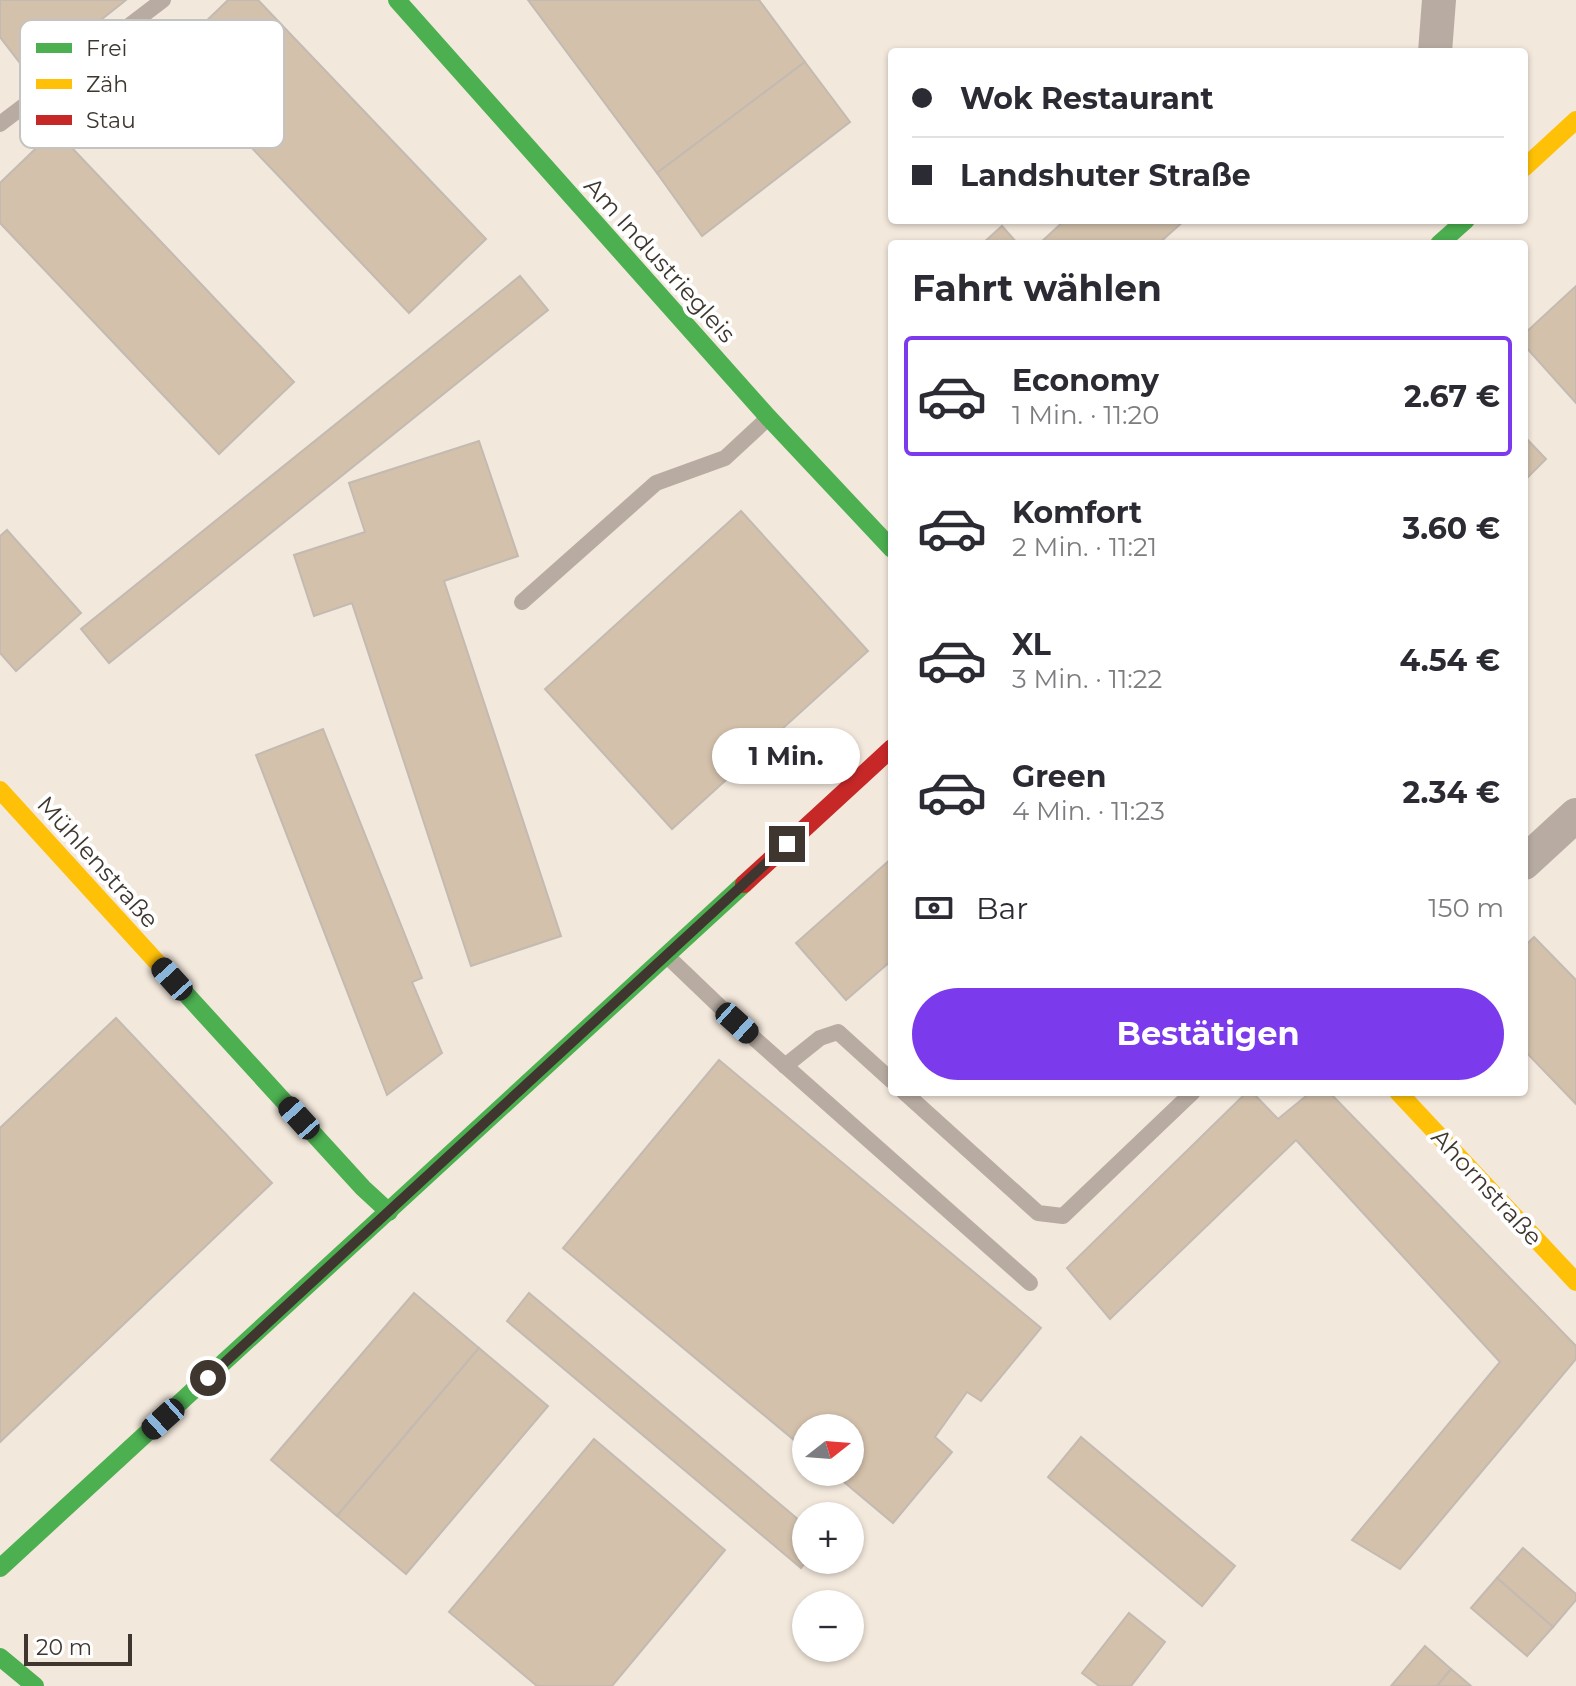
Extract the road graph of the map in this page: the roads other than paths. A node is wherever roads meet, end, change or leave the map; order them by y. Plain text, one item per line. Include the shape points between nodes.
1 (163, 0) edge
2 (397, 0) edge
3 (1439, 0) edge
4 (137, 20) edge
5 (1435, 48) edge
6 (20, 109) edge
7 (1576, 120) edge
8 (0, 124) edge
9 (1528, 164) edge
10 (1462, 224) edge
11 (1444, 240) edge
12 (768, 417) junction
13 (888, 545) edge
14 (522, 602) dead end
15 (888, 752) edge
16 (3, 800) edge
17 (1576, 815) edge
18 (1528, 859) edge
19 (666, 955) junction
20 (785, 1066) junction
21 (888, 1077) edge
22 (913, 1096) edge
23 (1189, 1096) edge
24 (1402, 1096) edge
25 (389, 1212) junction
26 (1576, 1282) edge
27 (1030, 1283) dead end
28 (0, 1568) edge
29 (0, 1657) edge
30 (35, 1686) edge

1 - 4 lane
2 - 12 street, Am Industriegleis
3 - 5 street
6 - 8 lane
7 - 9 street
10 - 11 street
12 - 13 street, Am Industriegleis
12 - 14 lane via 725,458 656,483
15 - 19 street
16 - 25 street, Mühlenstraße
17 - 18 street
19 - 20 lane
19 - 25 street
20 - 21 lane via 820,1038 838,1032
20 - 27 lane
22 - 23 lane via 1038,1213 1063,1216
24 - 26 street, Ahornstraße
25 - 28 street
29 - 30 street

